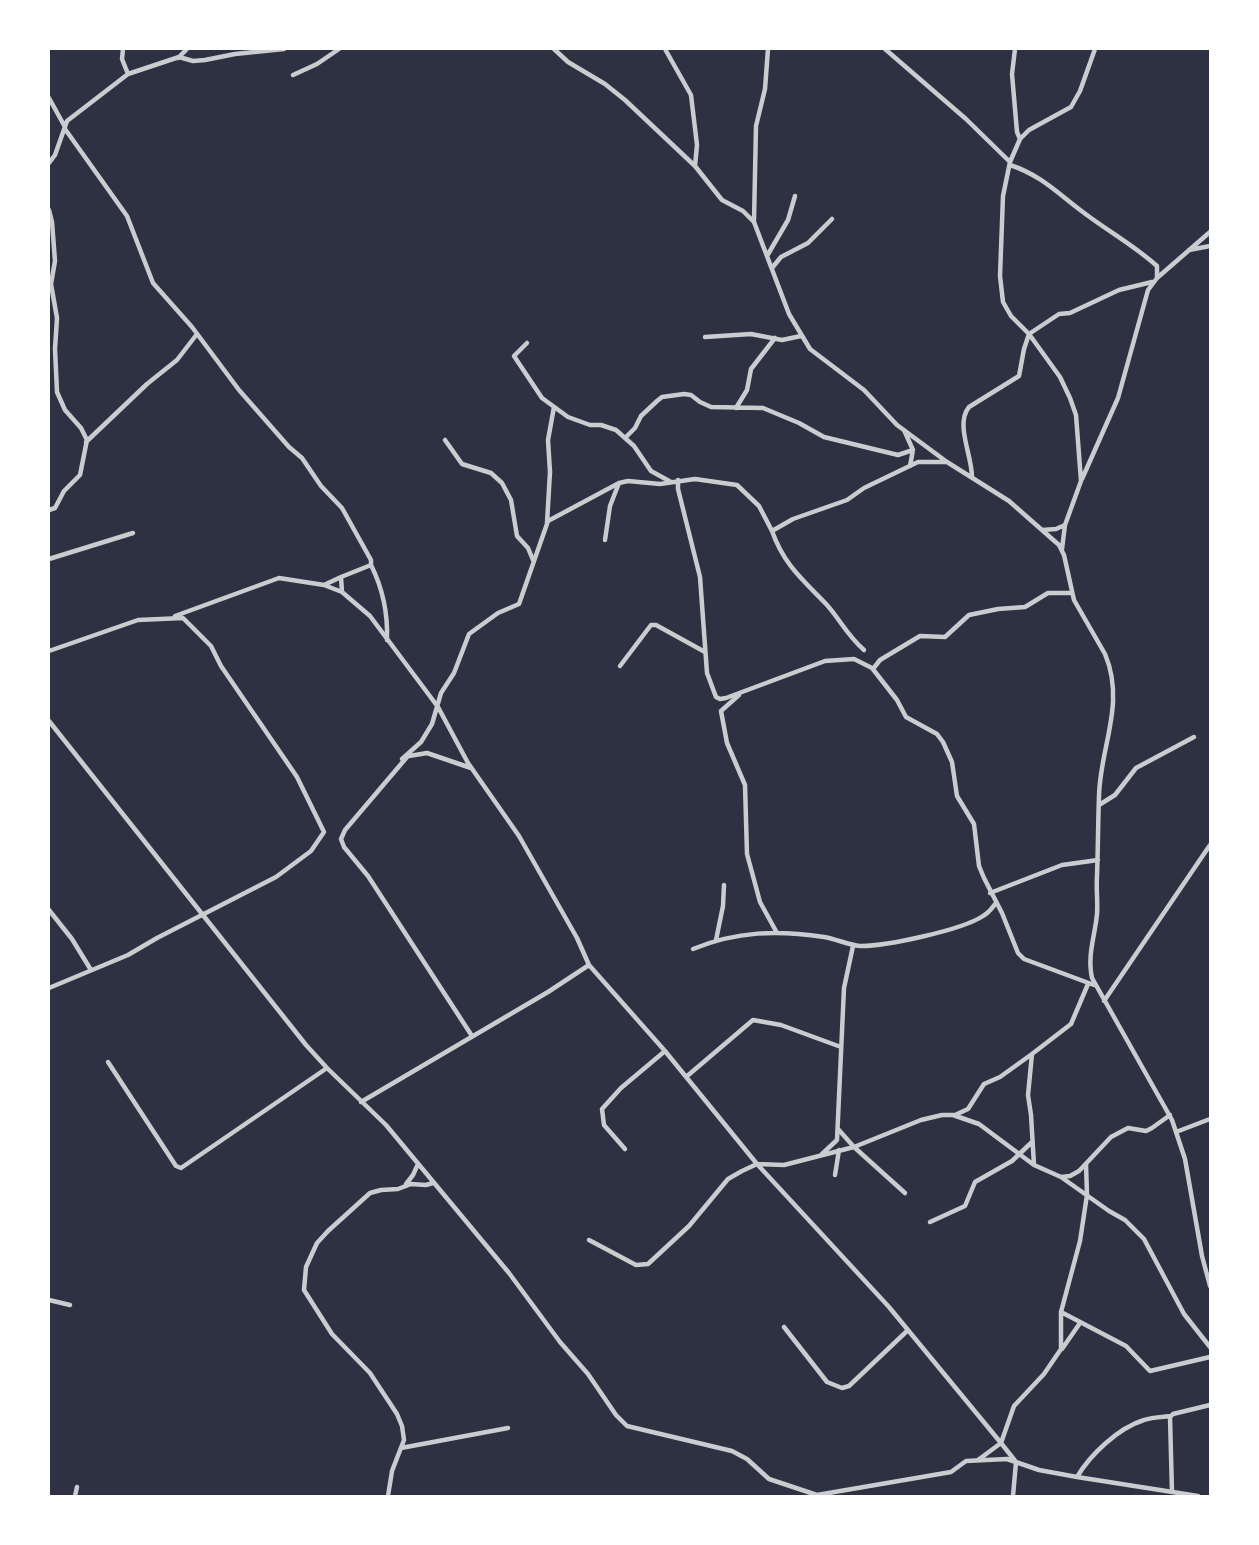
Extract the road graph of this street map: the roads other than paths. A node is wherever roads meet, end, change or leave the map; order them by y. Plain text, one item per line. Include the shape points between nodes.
1 (123, 49) edge
2 (187, 49) edge
3 (284, 49) edge
4 (340, 49) edge
5 (554, 49) edge
6 (665, 49) edge
7 (768, 49) edge
8 (884, 49) edge
9 (1016, 49) edge
10 (1096, 49) edge
11 (178, 58) junction
12 (128, 74) junction
13 (293, 75) dead end
14 (49, 98) edge
15 (65, 128) junction
16 (1020, 139) junction
17 (49, 163) edge
18 (1010, 164) junction
19 (695, 166) junction
20 (795, 196) dead end
21 (49, 210) edge
22 (832, 219) dead end
23 (754, 222) junction
24 (1210, 232) edge
25 (1210, 246) edge
26 (1189, 251) junction
27 (768, 256) junction
28 (772, 268) junction
29 (1157, 278) junction
30 (1152, 282) junction
31 (197, 334) junction
32 (1029, 334) junction
33 (801, 336) junction
34 (705, 338) dead end
35 (774, 338) junction
36 (527, 343) dead end
37 (554, 406) junction
38 (736, 408) junction
39 (904, 430) junction
40 (625, 438) junction
41 (446, 440) dead end
42 (86, 442) junction
43 (914, 450) junction
44 (947, 462) junction
45 (910, 466) junction
46 (972, 477) junction
47 (678, 480) junction
48 (1081, 481) junction
49 (671, 482) junction
50 (619, 483) junction
51 (49, 510) edge
52 (546, 523) junction
53 (1065, 526) junction
54 (1042, 530) junction
55 (772, 531) junction
56 (133, 534) dead end
57 (605, 540) dead end
58 (1062, 549) junction
59 (49, 559) edge
60 (533, 560) junction
61 (371, 565) junction
62 (341, 577) junction
63 (324, 585) junction
64 (342, 592) junction
65 (1072, 593) junction
66 (172, 617) junction
67 (387, 641) junction
68 (864, 650) dead end
69 (49, 651) edge
70 (705, 652) junction
71 (620, 666) dead end
72 (873, 669) junction
73 (741, 693) junction
74 (438, 707) junction
75 (49, 721) edge
76 (1194, 737) dead end
77 (408, 756) junction
78 (472, 768) junction
79 (1099, 805) junction
80 (1210, 845) edge
81 (1098, 860) junction
82 (724, 885) dead end
83 (990, 893) junction
84 (996, 903) junction
85 (49, 910) edge
86 (203, 914) junction
87 (777, 933) junction
88 (716, 940) junction
89 (853, 946) junction
90 (693, 949) dead end
91 (589, 964) junction
92 (91, 970) junction
93 (1088, 984) junction
94 (1094, 986) junction
95 (49, 988) edge
96 (1104, 1001) junction
97 (472, 1036) junction
98 (841, 1046) junction
99 (665, 1051) junction
100 (1032, 1054) junction
101 (108, 1062) dead end
102 (327, 1068) junction
103 (686, 1077) junction
104 (361, 1102) junction
105 (1170, 1115) junction
106 (953, 1116) junction
107 (1210, 1119) edge
108 (838, 1130) junction
109 (1176, 1132) junction
110 (1032, 1142) junction
111 (854, 1147) junction
112 (625, 1149) dead end
113 (839, 1150) junction
114 (1017, 1154) junction
115 (819, 1155) junction
116 (418, 1164) junction
117 (757, 1164) junction
118 (1086, 1164) junction
119 (1034, 1165) junction
120 (835, 1174) dead end
121 (1061, 1177) junction
122 (433, 1183) junction
123 (403, 1187) junction
124 (905, 1193) dead end
125 (1087, 1195) junction
126 (930, 1222) dead end
127 (589, 1240) dead end
128 (1210, 1286) edge
129 (49, 1300) edge
130 (70, 1305) dead end
131 (1061, 1312) junction
132 (1080, 1324) junction
133 (784, 1327) dead end
134 (907, 1331) junction
135 (1210, 1347) edge
136 (1062, 1349) junction
137 (1210, 1357) edge
138 (1210, 1405) edge
139 (1170, 1416) junction
140 (508, 1428) dead end
141 (1002, 1443) junction
142 (401, 1448) junction
143 (977, 1460) junction
144 (1016, 1462) junction
145 (1078, 1477) junction
146 (77, 1487) dead end
147 (1172, 1492) junction
148 (809, 1494) edge
149 (75, 1496) edge
150 (388, 1496) edge
151 (1013, 1496) edge
152 (1198, 1496) edge

1 - 12 street via 122,59
2 - 11 street
3 - 11 street via 205,60
4 - 13 street
5 - 19 street via 618,95
6 - 19 street via 691,95 697,145
7 - 23 street via 756,126
8 - 18 street via 966,120
9 - 16 street via 1012,79
10 - 16 street via 1071,107 1029,130
11 - 12 street
12 - 15 street via 68,120
14 - 15 street
15 - 17 street
15 - 31 street via 127,216 153,282
16 - 18 street
18 - 29 street via 1044,180 1074,206 1129,242 1157,266
18 - 32 street via 1003,196 1001,292 1008,313
19 - 23 street via 722,200 743,211
20 - 27 street via 788,220
21 - 42 street via 55,261 51,284 57,318 58,394 65,410 85,434
22 - 28 street via 808,244 777,260
23 - 27 street
24 - 26 street
25 - 26 street
26 - 29 street
27 - 28 street
28 - 33 street
29 - 30 street
30 - 32 street via 1118,290 1070,313 1059,314
30 - 48 street via 1142,306 1118,398
31 - 42 street via 177,360
31 - 61 street via 239,390 302,458 321,486 342,508
32 - 46 street via 1019,376 969,407 964,415 963,428 971,457
32 - 48 street via 1060,377 1074,406
33 - 35 street via 782,340
33 - 39 street via 818,356 864,390
34 - 35 street via 751,334
35 - 38 street via 751,368 747,390
36 - 37 street via 515,354 515,359 538,394
37 - 40 street via 568,418 604,426
37 - 52 street via 548,440 550,472
38 - 40 street via 711,407 688,394 662,397 641,416
38 - 43 street via 763,408 799,423 819,436 898,455
39 - 43 street
39 - 44 street
40 - 49 street via 640,453 649,469
41 - 60 street via 462,464 491,473 502,483 511,500 517,536
42 - 51 street via 80,475 64,491 55,508
43 - 45 street
44 - 45 street via 922,462
44 - 46 street
45 - 55 street via 871,484 847,500 794,519
46 - 54 street via 1010,501
47 - 49 street
47 - 55 street via 708,480 740,486 759,506
47 - 70 street via 678,492 700,577
48 - 53 street
49 - 50 street
50 - 52 street
50 - 57 street via 610,506
52 - 60 street
53 - 54 street
53 - 58 street
54 - 58 street
55 - 68 street via 789,566
56 - 59 street
58 - 65 street
60 - 74 street via 518,605 498,613 468,636 454,673 441,693
61 - 62 street
61 - 67 street via 388,617
62 - 63 street
62 - 64 street
63 - 64 street
63 - 66 street via 279,578
64 - 67 street via 370,616
65 - 72 street via 1048,593 1025,607 969,615 945,637 920,636 880,660
65 - 79 street via 1105,654 1112,677 1112,723 1103,762
66 - 69 street via 138,620
66 - 86 street via 183,618 213,648 297,777 324,832 311,851 276,877
67 - 74 street
70 - 71 street via 651,625
70 - 73 street via 707,673 716,696 721,699
72 - 73 street via 854,659 825,661
72 - 83 street via 906,717 937,734 943,742 952,762 957,796 974,824 980,866
73 - 87 street via 721,711 727,743 745,785 747,854 760,902
74 - 77 street via 421,742 402,759
74 - 78 street
75 - 86 street
76 - 79 street via 1136,768 1115,795
77 - 78 street via 427,753
77 - 97 street via 345,830 341,839
78 - 91 street via 519,836
79 - 81 street
80 - 96 street
81 - 83 street via 1062,865
81 - 94 street via 1097,916 1089,966
82 - 88 street
83 - 84 street
84 - 89 street via 988,913 968,924 902,941
84 - 93 street via 1021,957
85 - 92 street via 72,938
86 - 92 street via 128,955
86 - 102 street
87 - 88 street via 734,935
87 - 89 street via 840,940
88 - 90 street
89 - 98 street via 844,988
91 - 97 street
91 - 99 street
92 - 95 street
93 - 94 street
93 - 100 street via 1071,1024
94 - 96 street
96 - 105 street
97 - 104 street
98 - 103 street via 781,1025 752,1020
98 - 108 street
99 - 103 street
99 - 112 street via 621,1088 602,1109 604,1125
100 - 106 street via 1000,1077 984,1084 968,1109
100 - 110 street via 1028,1095
101 - 102 street via 176,1166 181,1168
102 - 104 street
103 - 117 street
104 - 116 street via 386,1125
105 - 109 street
105 - 118 street via 1152,1128 1128,1128 1111,1137
106 - 111 street via 942,1114 921,1120
106 - 114 street via 979,1124
107 - 109 street
108 - 111 street
108 - 115 street via 834,1145
109 - 128 street via 1185,1159
110 - 114 street
110 - 119 street
111 - 113 street
111 - 124 street
113 - 115 street
113 - 120 street
114 - 119 street
114 - 126 street via 1012,1161 976,1182 965,1206
115 - 117 street via 784,1165
116 - 122 street
116 - 123 street
117 - 127 street via 728,1179 689,1226 648,1264 636,1265
117 - 134 street via 857,1271
118 - 121 street via 1070,1176
118 - 125 street
119 - 121 street
121 - 125 street
122 - 123 street
122 - 148 street via 509,1272 560,1342 588,1374 616,1416 627,1426 732,1451 769,1478
123 - 142 street via 370,1193 342,1216 317,1243 306,1267 304,1283 304,1290 332,1334 366,1368 397,1414 404,1434
125 - 131 street via 1080,1241
125 - 135 street via 1125,1220 1144,1239 1184,1314
129 - 130 street
131 - 132 street
131 - 136 street
132 - 136 street
132 - 137 street via 1126,1346 1150,1371
133 - 134 street via 827,1382 842,1388 849,1386
134 - 141 street
136 - 141 street via 1014,1406
138 - 139 street
139 - 145 street via 1146,1419 1124,1431 1087,1460
139 - 147 street
140 - 142 street
141 - 143 street
141 - 144 street
142 - 150 street via 392,1471
143 - 144 street
143 - 148 street via 964,1462 951,1472 821,1495
144 - 145 street
144 - 151 street
145 - 147 street
146 - 149 street
147 - 152 street

